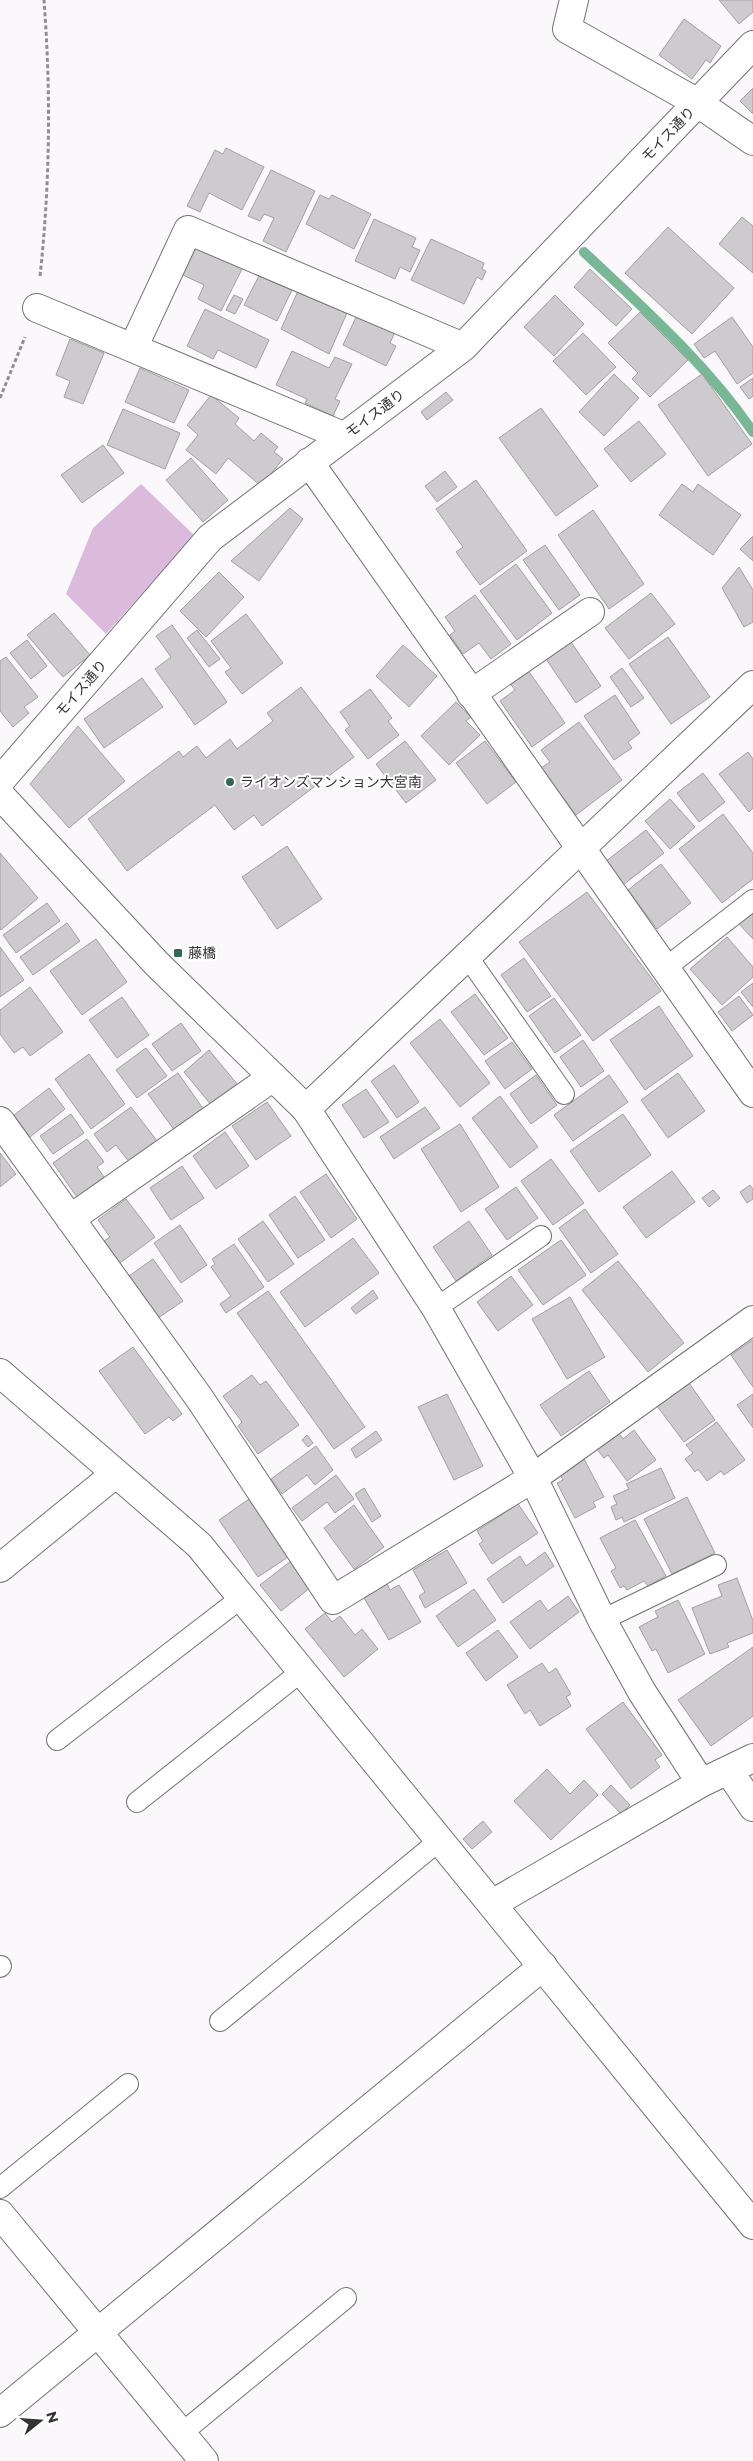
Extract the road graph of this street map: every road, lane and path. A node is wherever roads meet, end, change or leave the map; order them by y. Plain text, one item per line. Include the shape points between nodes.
1 (44, 0) edge
2 (574, 0) edge
3 (753, 45) edge
4 (698, 102) junction
5 (753, 141) edge
6 (37, 308) junction
7 (463, 347) junction
8 (133, 348) junction
9 (0, 398) edge
10 (343, 436) junction
11 (309, 462) junction
12 (590, 612) dead end
13 (753, 685) edge
14 (471, 694) junction
15 (0, 781) edge
16 (0, 795) edge
17 (579, 849) junction
18 (753, 900) edge
19 (467, 956) junction
20 (664, 969) junction
21 (273, 1076) junction
22 (753, 1093) edge
23 (564, 1094) dead end
24 (306, 1109) junction
25 (0, 1121) edge
26 (70, 1219) junction
27 (541, 1236) dead end
28 (436, 1308) junction
29 (753, 1320) edge
30 (0, 1373) edge
31 (115, 1474) junction
32 (533, 1478) junction
33 (716, 1565) dead end
34 (0, 1568) edge
35 (241, 1598) junction
36 (602, 1620) junction
37 (302, 1671) junction
38 (57, 1740) dead end
39 (753, 1758) edge
40 (729, 1771) junction
41 (701, 1783) junction
42 (137, 1802) dead end
43 (753, 1807) edge
44 (440, 1840) junction
45 (492, 1904) junction
46 (543, 1966) junction
47 (220, 2021) dead end
48 (128, 2084) dead end
49 (0, 2188) edge
50 (0, 2214) edge
51 (753, 2225) edge
52 (346, 2298) dead end
53 (98, 2332) junction
54 (0, 2413) edge
55 (182, 2434) junction
56 (204, 2461) edge

1 - 6 path via 49,68 48,202
2 - 4 street via 567,29
3 - 4 street, モイス通り
4 - 5 street
4 - 7 street, モイス通り
6 - 8 street
6 - 9 path
7 - 8 street via 188,230
7 - 10 street, モイス通り
8 - 10 street
10 - 11 street, モイス通り
11 - 14 street
11 - 15 street, モイス通り via 210,538
12 - 14 street
13 - 17 street
14 - 17 street
16 - 21 street via 157,964
17 - 19 street
17 - 20 street
18 - 20 lane
19 - 23 lane
19 - 24 street
20 - 22 street
21 - 24 street
21 - 26 street
24 - 28 street
25 - 26 street
26 - 32 street via 200,1399 333,1600
27 - 28 lane
28 - 32 street
29 - 32 street
30 - 31 street
31 - 34 street
31 - 35 street via 199,1545
32 - 36 street
33 - 36 lane
35 - 37 street
35 - 38 lane
36 - 41 street via 642,1692
37 - 42 lane
37 - 44 street
39 - 40 street
40 - 41 street
40 - 43 street
41 - 45 street
44 - 45 street
44 - 47 lane
45 - 46 street
46 - 51 street
46 - 53 street
48 - 49 lane
50 - 53 street
52 - 55 lane
53 - 54 street
53 - 55 street
55 - 56 street

